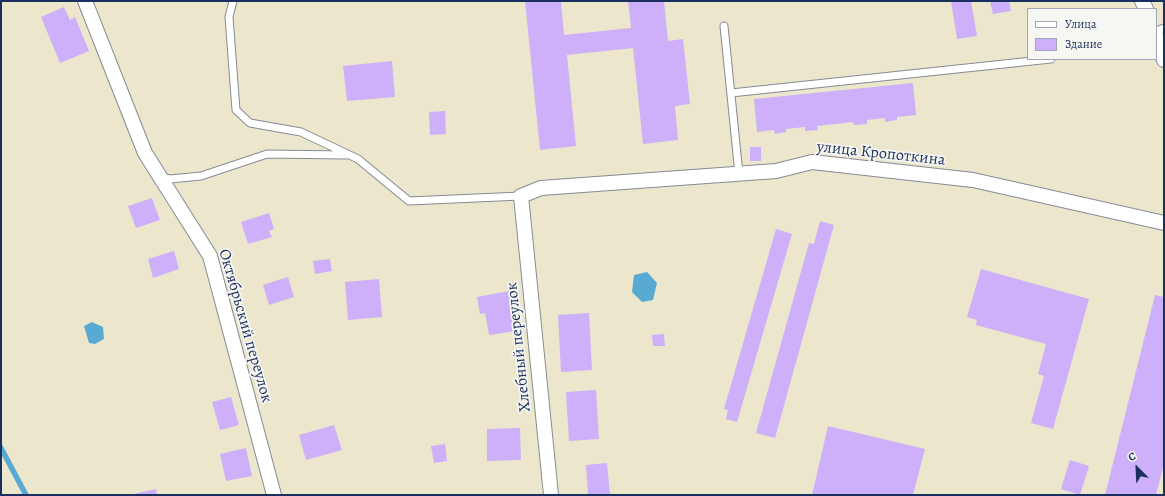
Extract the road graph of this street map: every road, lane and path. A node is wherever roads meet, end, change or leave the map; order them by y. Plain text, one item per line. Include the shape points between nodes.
1 (85, 1) edge
2 (233, 1) edge
3 (724, 26) dead end
4 (1041, 60) edge
5 (731, 93) junction
6 (348, 155) junction
7 (739, 174) junction
8 (158, 176) junction
9 (521, 196) junction
10 (1164, 223) edge
11 (274, 495) edge
12 (551, 495) edge

1 - 8 street, Октябрьский переулок via 145,153
2 - 6 lane via 230,17 236,110 250,123 301,132
3 - 5 lane
4 - 5 lane
5 - 7 lane
6 - 8 lane via 267,154 201,176 170,179
6 - 9 lane via 358,159 409,201
7 - 9 street, улица Кропоткина via 541,188
7 - 10 street, улица Кропоткина via 776,171 812,162 973,180
8 - 11 street, Октябрьский переулок via 210,256
9 - 12 street, Хлебный переулок

